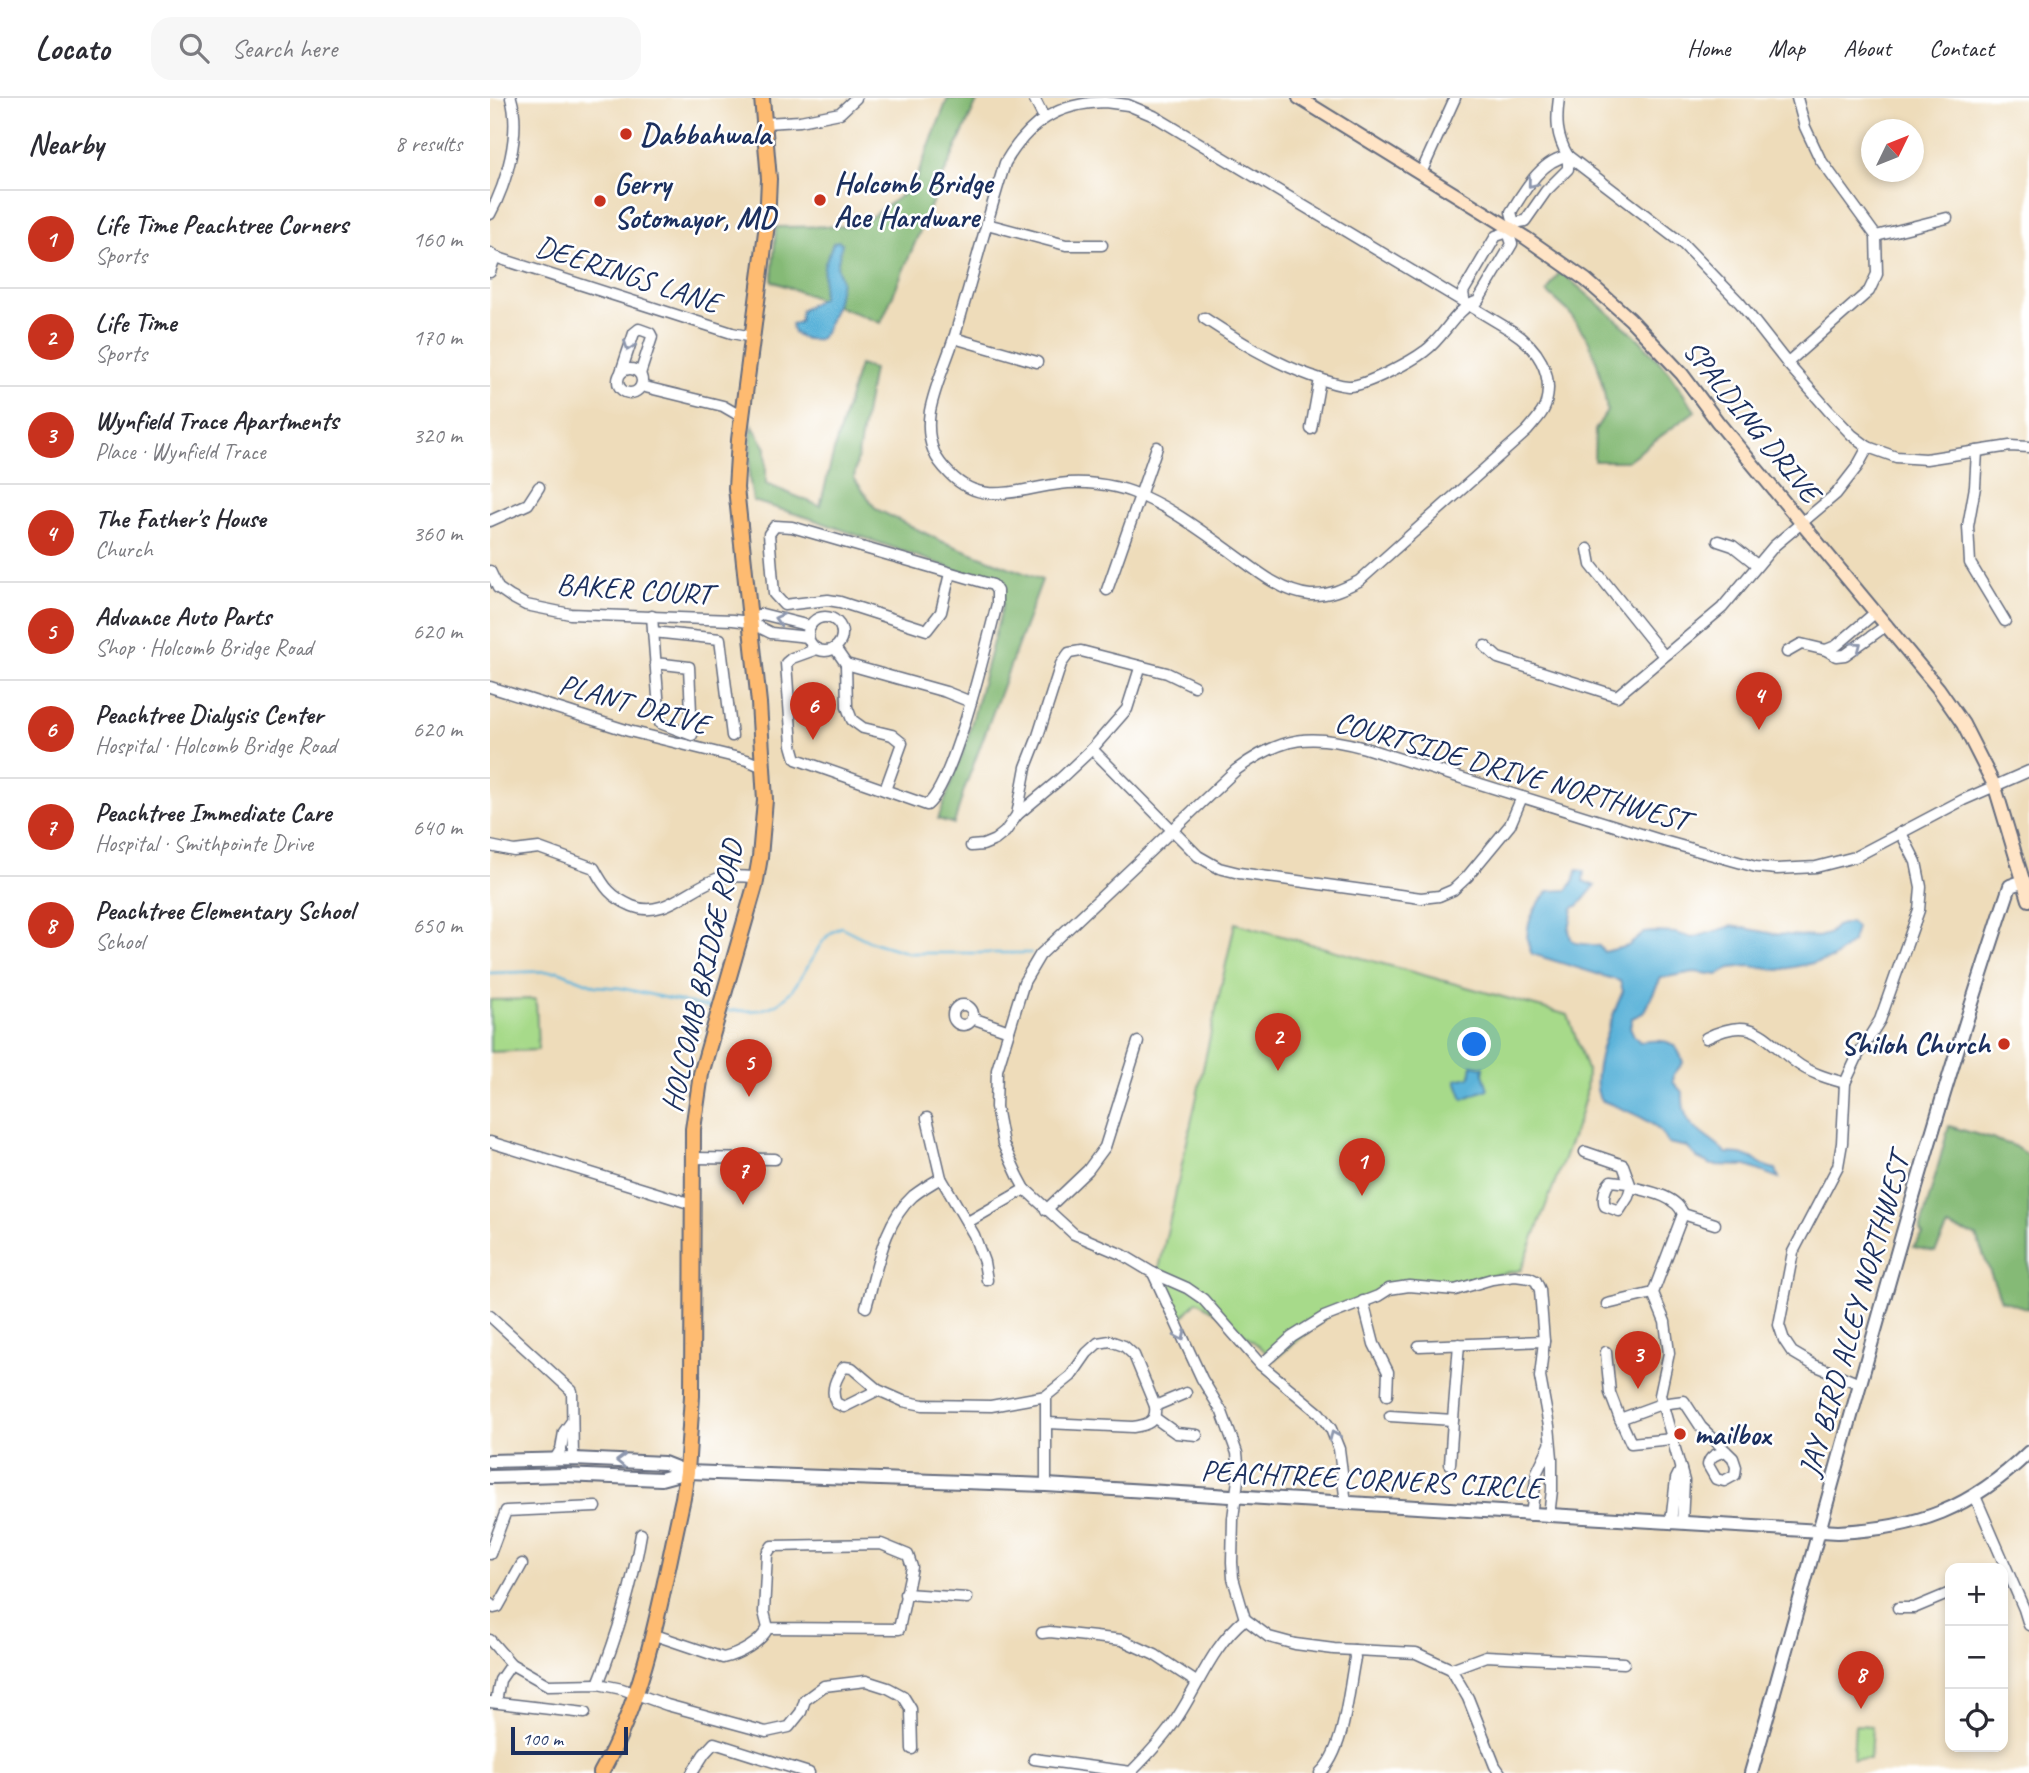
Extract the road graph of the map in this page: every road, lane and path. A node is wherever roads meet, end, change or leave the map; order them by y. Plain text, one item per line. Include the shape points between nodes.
1 (510, 98) edge
2 (762, 98) edge
3 (856, 98) edge
4 (1034, 98) edge
5 (1299, 98) edge
6 (1455, 98) edge
7 (1559, 98) edge
8 (1797, 98) edge
9 (1044, 118) junction
10 (765, 123) junction
11 (1568, 156) junction
12 (1421, 173) junction
13 (490, 214) edge
14 (1947, 218) dead end
15 (987, 224) junction
16 (1511, 228) junction
17 (1876, 236) junction
18 (1102, 245) dead end
19 (493, 255) edge
20 (1480, 262) junction
21 (1495, 271) junction
22 (490, 272) edge
23 (1465, 305) junction
24 (1204, 318) dead end
25 (752, 337) junction
26 (954, 338) junction
27 (1037, 362) dead end
28 (1787, 363) junction
29 (621, 372) junction
30 (640, 374) junction
31 (1320, 379) junction
32 (641, 386) junction
33 (742, 417) junction
34 (1311, 429) dead end
35 (1157, 447) dead end
36 (1868, 447) junction
37 (2029, 447) edge
38 (1977, 450) junction
39 (539, 487) dead end
40 (1139, 495) junction
41 (490, 521) edge
42 (1802, 523) junction
43 (1717, 541) dead end
44 (1588, 548) dead end
45 (1757, 565) junction
46 (490, 570) edge
47 (950, 573) junction
48 (1107, 590) dead end
49 (840, 602) junction
50 (1876, 612) junction
51 (652, 617) junction
52 (836, 620) junction
53 (2005, 621) dead end
54 (749, 622) junction
55 (1887, 625) junction
56 (810, 626) junction
57 (653, 632) junction
58 (808, 638) junction
59 (1485, 646) dead end
60 (835, 648) junction
61 (817, 649) junction
62 (1826, 650) junction
63 (1787, 652) dead end
64 (1664, 656) junction
65 (655, 663) junction
66 (846, 664) junction
67 (1140, 668) junction
68 (1194, 686) dead end
69 (490, 687) edge
70 (971, 702) junction
71 (732, 736) dead end
72 (1092, 749) junction
73 (765, 768) junction
74 (2029, 771) edge
75 (1995, 787) junction
76 (885, 790) junction
77 (1522, 796) junction
78 (1017, 816) junction
79 (1171, 830) junction
80 (1901, 833) junction
81 (490, 846) edge
82 (971, 846) dead end
83 (757, 877) junction
84 (2024, 881) junction
85 (2029, 900) edge
86 (972, 1018) dead end
87 (1009, 1031) junction
88 (1706, 1038) dead end
89 (1138, 1042) dead end
90 (1845, 1083) junction
91 (927, 1118) dead end
92 (490, 1142) edge
93 (1585, 1152) dead end
94 (692, 1158) junction
95 (775, 1159) dead end
96 (941, 1178) junction
97 (1025, 1189) junction
98 (692, 1204) junction
99 (1046, 1210) junction
100 (1683, 1214) junction
101 (968, 1222) junction
102 (1715, 1224) dead end
103 (1153, 1273) junction
104 (987, 1280) dead end
105 (1653, 1293) junction
106 (1363, 1301) junction
107 (1607, 1304) dead end
108 (866, 1307) dead end
109 (492, 1320) edge
110 (1544, 1341) junction
111 (1459, 1344) junction
112 (1419, 1346) dead end
113 (1606, 1352) dead end
114 (1261, 1365) junction
115 (1860, 1384) junction
116 (878, 1390) junction
117 (1186, 1393) dead end
118 (1387, 1395) dead end
119 (1046, 1396) junction
120 (1661, 1404) junction
121 (1156, 1406) junction
122 (1390, 1416) dead end
123 (1155, 1418) junction
124 (1620, 1419) junction
125 (1453, 1420) junction
126 (572, 1421) junction
127 (1047, 1423) junction
128 (1197, 1436) dead end
129 (1672, 1439) junction
130 (1550, 1445) junction
131 (1726, 1451) dead end
132 (2029, 1452) edge
133 (555, 1459) junction
134 (573, 1459) junction
135 (490, 1461) edge
136 (1450, 1464) dead end
137 (687, 1472) junction
138 (490, 1477) edge
139 (1046, 1485) junction
140 (1975, 1496) junction
141 (1237, 1498) junction
142 (1346, 1503) junction
143 (596, 1507) dead end
144 (1531, 1515) junction
145 (1549, 1516) junction
146 (1676, 1523) junction
147 (1821, 1531) junction
148 (641, 1534) dead end
149 (490, 1554) edge
150 (2002, 1563) edge
151 (522, 1564) dead end
152 (2008, 1578) edge
153 (905, 1594) junction
154 (1945, 1595) edge
155 (967, 1598) dead end
156 (490, 1604) edge
157 (1898, 1608) dead end
158 (1245, 1619) junction
159 (2029, 1625) edge
160 (768, 1628) junction
161 (1042, 1633) dead end
162 (652, 1634) junction
163 (490, 1640) edge
164 (1354, 1650) junction
165 (1624, 1663) dead end
166 (511, 1664) junction
167 (1451, 1670) junction
168 (1196, 1682) junction
169 (598, 1684) junction
170 (635, 1695) junction
171 (493, 1702) edge
172 (585, 1713) dead end
173 (912, 1749) dead end
174 (1034, 1759) dead end
175 (605, 1772) edge
176 (1131, 1772) edge
177 (692, 1773) edge
178 (809, 1773) edge
179 (1320, 1773) edge
180 (1500, 1773) edge
181 (1751, 1773) edge

1 - 13 street via 514,117 506,177
2 - 10 main road, HOLCOMB BRIDGE ROAD
3 - 10 street via 840,113
4 - 9 street
5 - 12 main road, SPALDING DRIVE
6 - 12 street
7 - 11 street via 1556,127
8 - 17 street via 1821,159
9 - 15 street via 1017,143 1005,163
9 - 23 street via 1068,106 1128,104
10 - 25 main road, HOLCOMB BRIDGE ROAD via 767,224
11 - 16 street via 1568,169 1525,220
11 -> 16 street via 1557,157 1532,180 1511,212
11 - 28 street via 1683,244 1740,303
12 - 16 main road, SPALDING DRIVE
14 - 17 street
15 - 18 street via 1066,245
15 - 26 street
16 - 20 street via 1496,236
16 - 21 street via 1511,244
16 - 42 main road, SPALDING DRIVE via 1586,280 1630,319 1682,374
17 - 28 street via 1877,274 1869,291
19 - 22 street
19 - 25 street, DEERINGS LANE
20 - 21 street
20 - 23 street via 1463,292
21 - 23 street via 1478,301
23 - 31 street via 1449,328 1408,363 1350,387
23 - 40 street via 1535,350 1548,374 1546,404 1527,430 1359,581 1332,594 1292,591 1174,512
24 - 31 street via 1247,347
25 - 33 main road, HOLCOMB BRIDGE ROAD
26 - 27 street
26 - 40 street via 928,427 934,452 956,480 982,493 1080,484
28 - 36 street
29 - 30 street via 629,368
30 -> 29 street via 652,337 639,329
29 - 32 street via 617,382 623,392 636,392
30 - 32 street
31 - 34 street
32 - 33 street via 723,406
33 - 54 main road, HOLCOMB BRIDGE ROAD via 736,488
35 - 40 street
36 - 38 street via 1896,457 1926,459
36 - 42 street via 1836,494
37 - 38 street
38 - 53 street via 1968,526 1970,564
39 - 41 street via 528,504
40 - 48 street
42 - 45 street
42 - 50 main road, SPALDING DRIVE
43 - 45 street via 1733,546
44 - 64 street via 1591,565
45 - 64 street via 1722,608
46 - 51 street, BAKER COURT via 498,588 527,605 570,614
47 - 49 street via 941,612 927,630
47 - 49 street via 792,527 771,529 774,594 784,605
47 - 70 street via 993,586 996,591 997,604
49 - 52 street
50 - 55 main road, SPALDING DRIVE
50 - 62 street
51 - 54 street, BAKER COURT
51 - 57 street
52 - 56 street via 824,617
52 - 60 street via 842,635
56 -> 54 street via 762,614
54 - 58 street via 771,634
54 - 73 main road, HOLCOMB BRIDGE ROAD
62 -> 55 street via 1845,656
55 - 75 main road, SPALDING DRIVE via 1963,724
56 - 58 street
57 - 65 street
57 - 71 street via 720,639
58 - 61 street
59 - 64 street via 1498,658 1617,696
60 - 61 street
60 - 66 street
61 - 76 street via 786,663 796,760
62 - 63 street via 1801,643
65 - 65 street via 660,723 692,735 689,667
66 - 70 street
66 - 76 street via 847,707 852,720 902,743
67 - 68 street via 1167,673
67 - 72 street via 1127,709
67 - 78 street via 1081,651 1069,653 1061,664 1026,767
69 - 73 street, PLANT DRIVE
70 - 76 street via 932,801 928,805
72 - 78 street
72 - 79 street
73 - 83 main road, HOLCOMB BRIDGE ROAD
74 - 75 street, COURTSIDE DRIVE NORTHWEST
75 - 80 street, COURTSIDE DRIVE NORTHWEST
75 - 84 main road, SPALDING DRIVE
77 - 79 street, COURTSIDE DRIVE NORTHWEST via 1333,739 1306,738 1256,754
77 - 79 street via 1510,825 1453,890 1439,897 1239,873 1198,856
77 - 80 street, COURTSIDE DRIVE NORTHWEST via 1756,867 1798,869 1833,863
78 - 82 street via 995,840
79 - 87 street, COURTSIDE DRIVE NORTHWEST via 1040,955 1026,977
80 - 90 street via 1916,862 1919,910 1880,1020
81 - 83 street via 514,851 539,848 594,868 616,899 644,911 667,905 723,877
83 - 94 main road, HOLCOMB BRIDGE ROAD via 701,1074
84 - 85 main road, SPALDING DRIVE
84 - 115 street, JAY BIRD ALLEY NORTHWEST via 2010,886 1971,1003
86 - 87 street
87 - 97 street, COURTSIDE DRIVE NORTHWEST via 997,1070 996,1107 1003,1144
88 - 90 street via 1723,1030 1751,1029 1808,1071
89 - 99 street via 1105,1147
90 - 115 street via 1838,1166 1793,1252 1779,1325 1792,1352
91 - 96 street
92 - 98 street
93 - 100 street via 1623,1165 1629,1185 1673,1200
94 - 95 street
94 - 98 main road, HOLCOMB BRIDGE ROAD
96 - 101 street
96 - 108 street via 911,1198 895,1219
97 - 99 street, COURTSIDE DRIVE NORTHWEST
97 - 101 street
98 - 137 main road, HOLCOMB BRIDGE ROAD via 692,1396
99 - 103 street, COURTSIDE DRIVE NORTHWEST via 1074,1234
100 - 102 street
100 - 105 street
101 - 104 street
103 - 114 street, COURTSIDE DRIVE NORTHWEST via 1203,1299
103 -> 141 street via 1232,1435 1238,1463
105 - 107 street
105 - 120 street via 1665,1322 1669,1353
106 - 110 street via 1409,1286 1455,1290 1492,1279 1530,1278 1540,1290
106 - 114 street via 1324,1317
106 - 118 street via 1376,1349 1388,1372
109 - 126 street via 572,1391
110 - 111 street
110 - 130 street via 1540,1377
111 - 112 street
111 - 125 street
113 - 124 street via 1610,1393
142 -> 114 street, COURTSIDE DRIVE NORTHWEST via 1339,1449 1331,1429 1319,1413
115 - 147 street, JAY BIRD ALLEY NORTHWEST
116 - 116 street via 852,1368 844,1367 836,1377 833,1396 844,1407
116 - 119 street via 923,1405 990,1406
117 - 121 street
119 - 121 street via 1071,1376 1098,1343 1110,1341 1134,1355
119 - 127 street
120 - 124 street
120 - 129 street
120 - 131 street via 1684,1401 1701,1427
121 - 123 street
122 - 125 street
123 - 127 street via 1145,1426 1133,1427
123 - 128 street via 1175,1433
124 - 129 street via 1631,1443
125 - 136 street
126 - 133 street
126 - 134 street
127 - 139 street
129 - 146 street via 1681,1469 1676,1479
130 - 144 street via 1537,1472
130 - 145 street
132 - 140 street, PEACHTREE CORNERS CIRCLE
133 - 134 street, PEACHTREE CORNERS CIRCLE
133 - 135 street, PEACHTREE CORNERS CIRCLE
137 -> 134 street, PEACHTREE CORNERS CIRCLE via 664,1463
137 - 138 street, PEACHTREE CORNERS CIRCLE via 661,1479
137 - 139 street, PEACHTREE CORNERS CIRCLE
137 - 162 main road, HOLCOMB BRIDGE ROAD
139 - 141 street, PEACHTREE CORNERS CIRCLE
140 - 147 street, PEACHTREE CORNERS CIRCLE via 1920,1521 1865,1531
140 - 150 street
141 - 142 street, PEACHTREE CORNERS CIRCLE
141 - 158 street via 1233,1578
142 - 144 street, PEACHTREE CORNERS CIRCLE
143 - 149 street via 506,1511
144 - 145 street, PEACHTREE CORNERS CIRCLE
145 - 146 street, PEACHTREE CORNERS CIRCLE
146 - 147 street, PEACHTREE CORNERS CIRCLE
147 - 181 street, JAY BIRD ALLEY NORTHWEST
148 - 169 street via 621,1624
151 - 156 street via 498,1607
152 - 159 street
153 - 155 street
153 - 160 street via 899,1629
153 - 160 street via 912,1567 908,1555 894,1548 881,1544 772,1546 766,1565
154 - 157 street via 1914,1608
158 - 164 street via 1269,1637
158 - 168 street via 1216,1647
160 - 162 street via 763,1636 723,1658
161 - 168 street via 1122,1640
162 - 170 main road, HOLCOMB BRIDGE ROAD
163 - 166 street
164 - 167 street via 1416,1653
164 - 179 street via 1340,1740
165 - 167 street via 1486,1656
166 - 169 street via 548,1685
166 - 171 street
167 - 180 street
168 - 176 street via 1176,1718
169 - 170 street
170 - 173 street via 766,1731 789,1727 805,1700 824,1686 866,1681 903,1696 911,1709
170 - 175 main road, HOLCOMB BRIDGE ROAD
171 - 172 street
174 - 176 street
177 - 178 street via 714,1743

